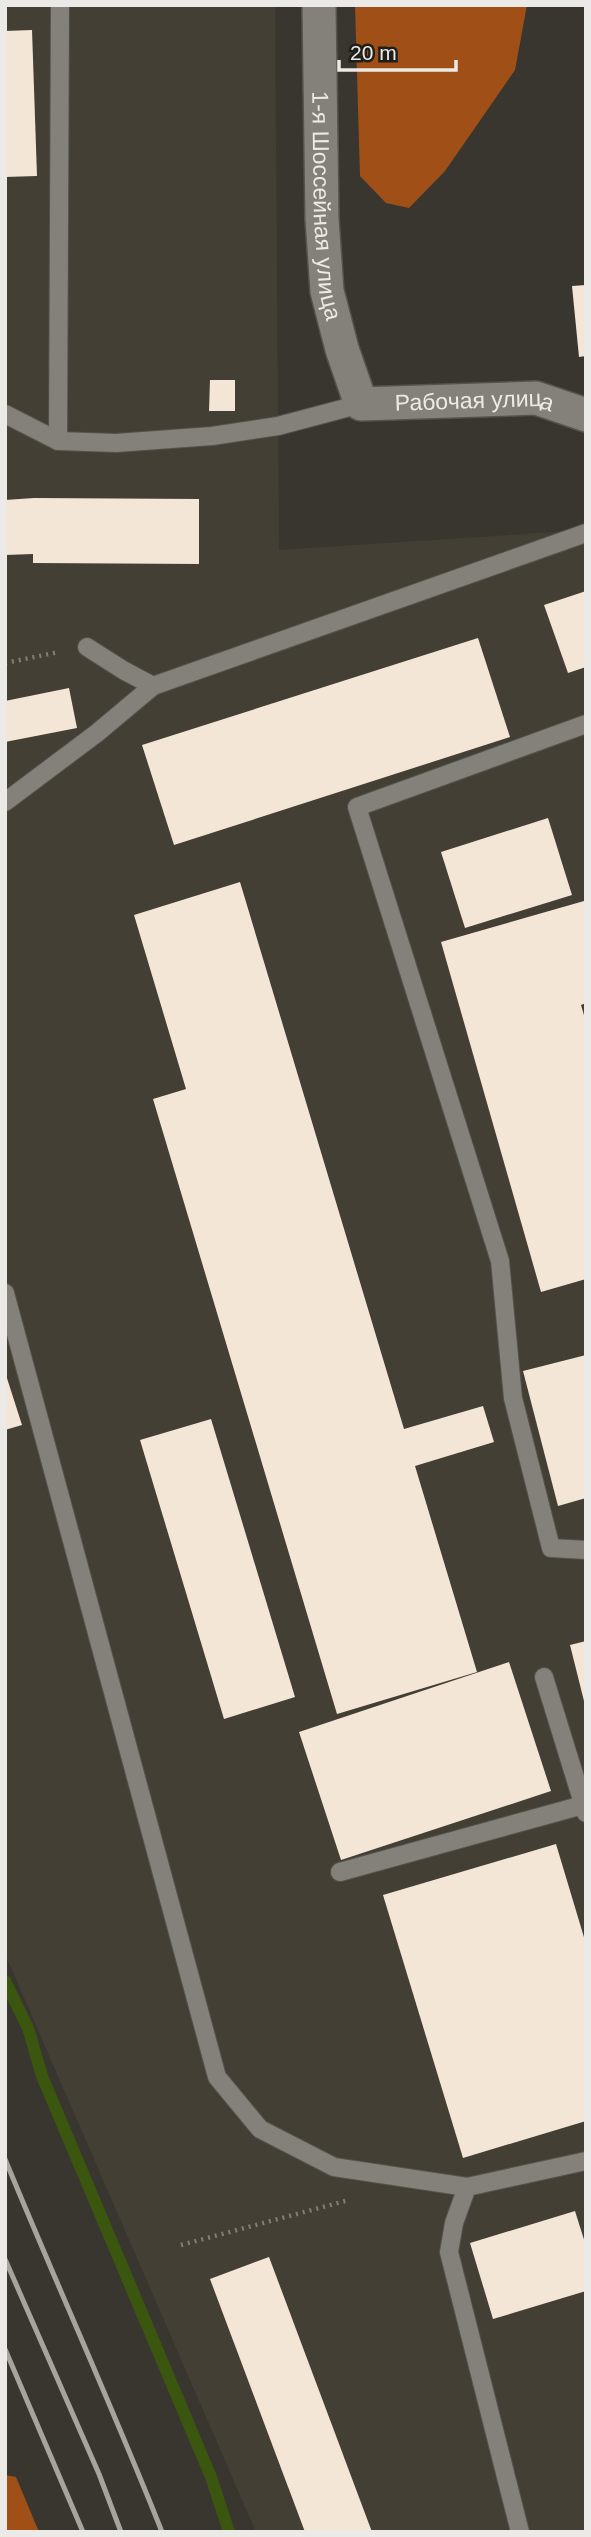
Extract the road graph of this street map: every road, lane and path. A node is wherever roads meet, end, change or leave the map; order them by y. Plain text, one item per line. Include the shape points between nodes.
1 (60, 5) edge
2 (318, 5) edge
3 (361, 404) junction
4 (5, 414) edge
5 (586, 415) edge
6 (58, 441) junction
7 (586, 533) edge
8 (87, 647) joint
9 (5, 663) edge
10 (153, 687) junction
11 (586, 724) edge
12 (5, 802) edge
13 (5, 1293) edge
14 (586, 1550) edge
15 (544, 1677) dead end
16 (585, 1809) edge
17 (340, 1872) dead end
18 (586, 2161) edge
19 (467, 2187) junction
20 (357, 2198) dead end
21 (181, 2245) dead end
22 (520, 2532) edge

1 - 6 lane
2 - 3 street, 1-я Шоссейная улица via 327,292
3 - 5 street, Рабочая улица via 536,398
3 - 6 lane via 278,426 212,436 116,443
4 - 6 lane
7 - 10 lane
8 - 9 path
8 - 10 lane
10 - 12 lane
11 - 14 lane via 357,807 500,1261 513,1398 551,1548
13 - 19 lane via 218,2077 260,2129 334,2167
15 - 16 lane
16 - 17 lane
18 - 19 lane
19 - 22 lane via 449,2252
20 - 21 path

